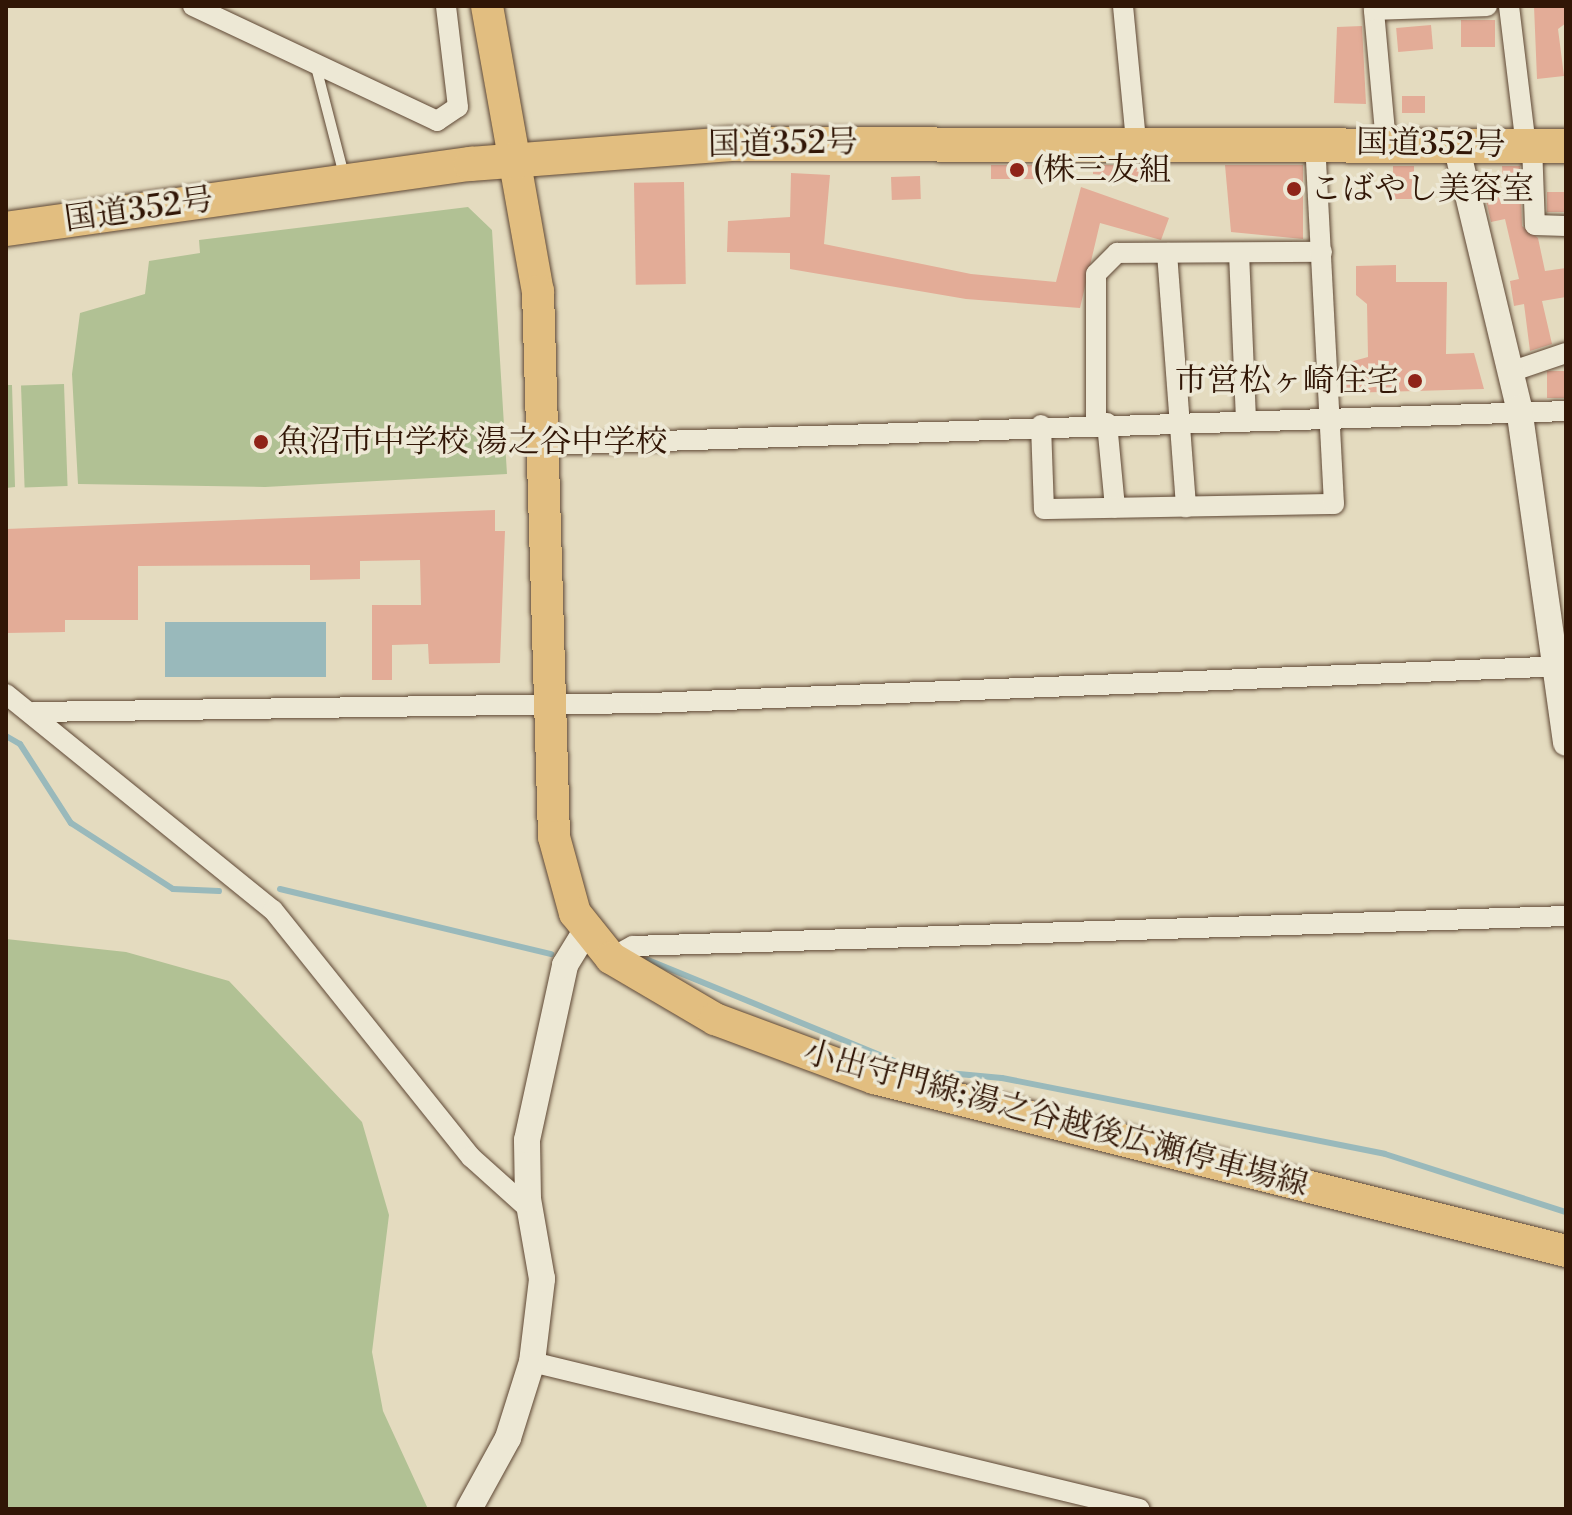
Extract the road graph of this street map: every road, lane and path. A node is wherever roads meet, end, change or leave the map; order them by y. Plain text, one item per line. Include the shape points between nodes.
1 (193, 6) edge
2 (446, 6) edge
3 (487, 6) edge
4 (1123, 6) edge
5 (1487, 6) edge
6 (1509, 6) edge
7 (315, 62) junction
8 (1136, 140) junction
9 (1315, 142) junction
10 (1386, 143) junction
11 (1456, 145) junction
12 (1529, 146) junction
13 (1566, 146) edge
14 (517, 159) junction
15 (345, 181) junction
16 (1566, 226) edge
17 (6, 229) edge
18 (1322, 252) junction
19 (1167, 253) junction
20 (1239, 253) junction
21 (1566, 353) edge
22 (1510, 372) junction
23 (1519, 408) junction
24 (1566, 411) edge
25 (1334, 418) junction
26 (1246, 420) junction
27 (1180, 422) junction
28 (1102, 424) junction
29 (1041, 425) junction
30 (542, 445) junction
31 (1186, 507) junction
32 (1115, 508) junction
33 (1561, 667) edge
34 (6, 694) edge
35 (547, 706) junction
36 (33, 712) junction
37 (1566, 743) edge
38 (1566, 916) edge
39 (587, 929) junction
40 (611, 958) junction
41 (530, 1210) junction
42 (1566, 1251) edge
43 (532, 1362) junction
44 (469, 1509) edge
45 (1139, 1509) edge

1 - 7 street
2 - 7 street via 458,107 446,121
3 - 14 main road, 小出守門線;湯之谷越後広瀬停車場線
4 - 8 street
5 - 10 street via 1374,10
6 - 12 street
7 - 15 lane
8 - 9 highway, 国道352号
8 - 14 highway, 国道352号 via 730,144
9 - 10 highway, 国道352号
9 - 18 street
10 - 11 highway, 国道352号
11 - 12 highway, 国道352号
11 - 22 street
12 - 13 highway, 国道352号
12 - 16 street via 1535,225
14 - 15 highway, 国道352号
14 - 30 main road, 小出守門線;湯之谷越後広瀬停車場線 via 538,291
15 - 17 highway, 国道352号
18 - 20 street
18 - 25 street
19 - 20 street
19 - 27 street
19 - 28 street via 1117,253 1096,274
20 - 26 street
21 - 22 street
22 - 23 street
23 - 24 street
23 - 25 street
23 - 33 street
25 - 26 street
25 - 31 street via 1334,504
26 - 27 street
27 - 28 street
27 - 31 street
28 - 29 street
28 - 32 street
29 - 30 street
29 - 32 street via 1044,509
30 - 35 main road, 小出守門線;湯之谷越後広瀬停車場線
31 - 32 street
33 - 35 street
33 - 37 street
34 - 36 street
35 - 36 street
35 - 39 main road, 小出守門線;湯之谷越後広瀬停車場線 via 558,867
36 - 41 street via 273,910 471,1157
38 - 40 street via 633,946
39 - 40 main road, 小出守門線;湯之谷越後広瀬停車場線
39 - 41 street via 565,965 542,1062 527,1140
40 - 42 main road, 小出守門線;湯之谷越後広瀬停車場線 via 715,1019 874,1078
41 - 43 street via 542,1279
43 - 44 street via 508,1438
43 - 45 street

